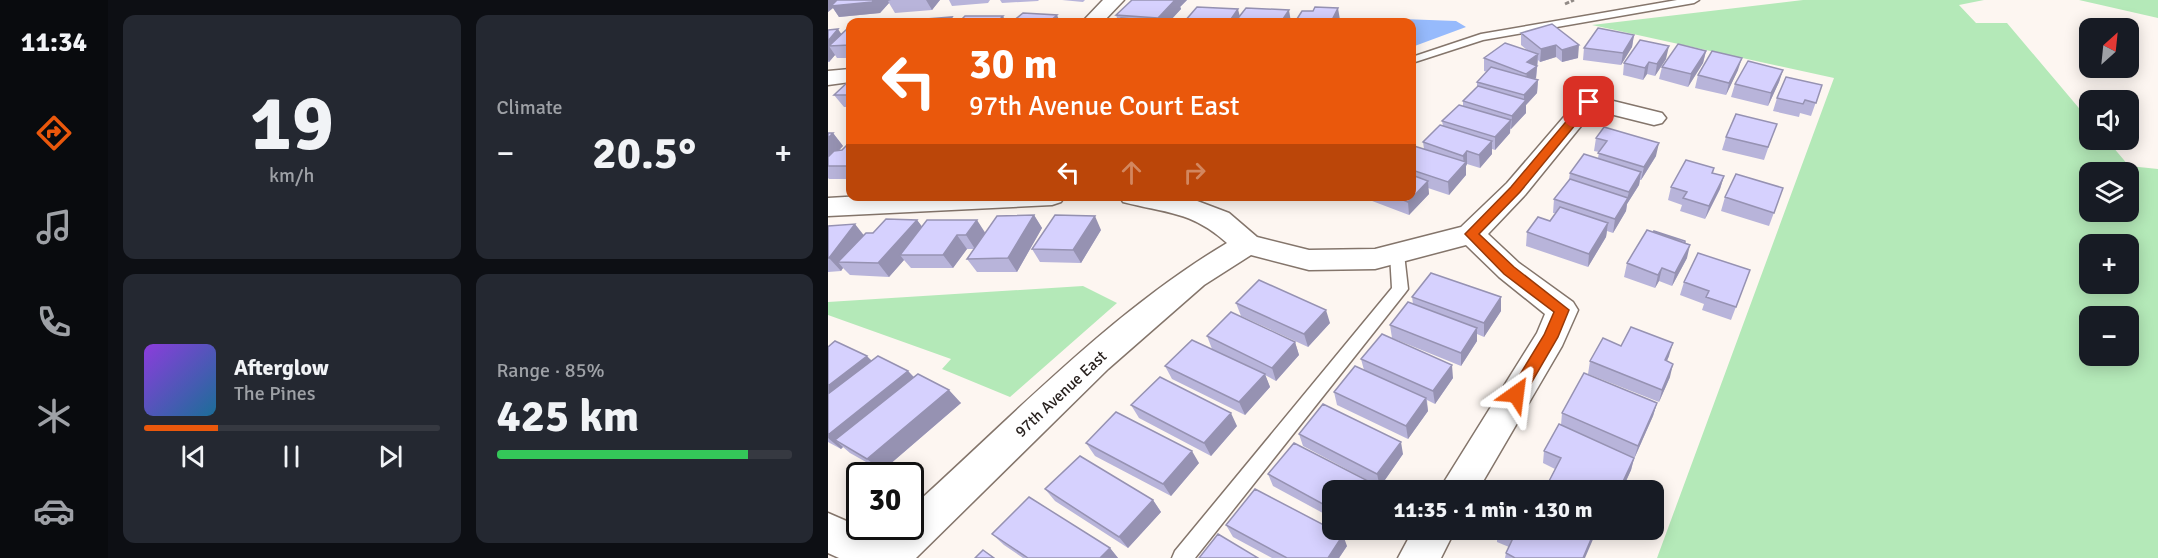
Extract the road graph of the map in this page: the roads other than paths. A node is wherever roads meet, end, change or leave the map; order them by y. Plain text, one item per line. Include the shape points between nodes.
1 (1114, 0) edge
2 (1694, 0) edge
3 (1096, 18) edge
4 (1416, 59) edge
5 (1654, 118) dead end
6 (946, 201) edge
7 (1160, 201) edge
8 (828, 207) edge
9 (1471, 234) junction
10 (1247, 244) junction
11 (1397, 254) junction
12 (1464, 480) edge
13 (828, 532) edge
14 (1429, 540) edge
15 (882, 558) edge
16 (886, 558) edge
17 (1182, 558) edge
18 (1418, 558) edge

1 - 3 street
2 - 4 lane via 1481,37
5 - 9 street via 1589,102 1516,189
6 - 8 street
7 - 10 street via 1182,205 1218,220
9 - 11 street
9 - 12 street via 1509,270 1562,310 1551,337
10 - 11 street via 1310,260 1376,259
10 - 16 street, 97th Avenue East via 1193,277 1096,360
11 - 17 lane via 1401,289
13 - 15 street
14 - 18 street

